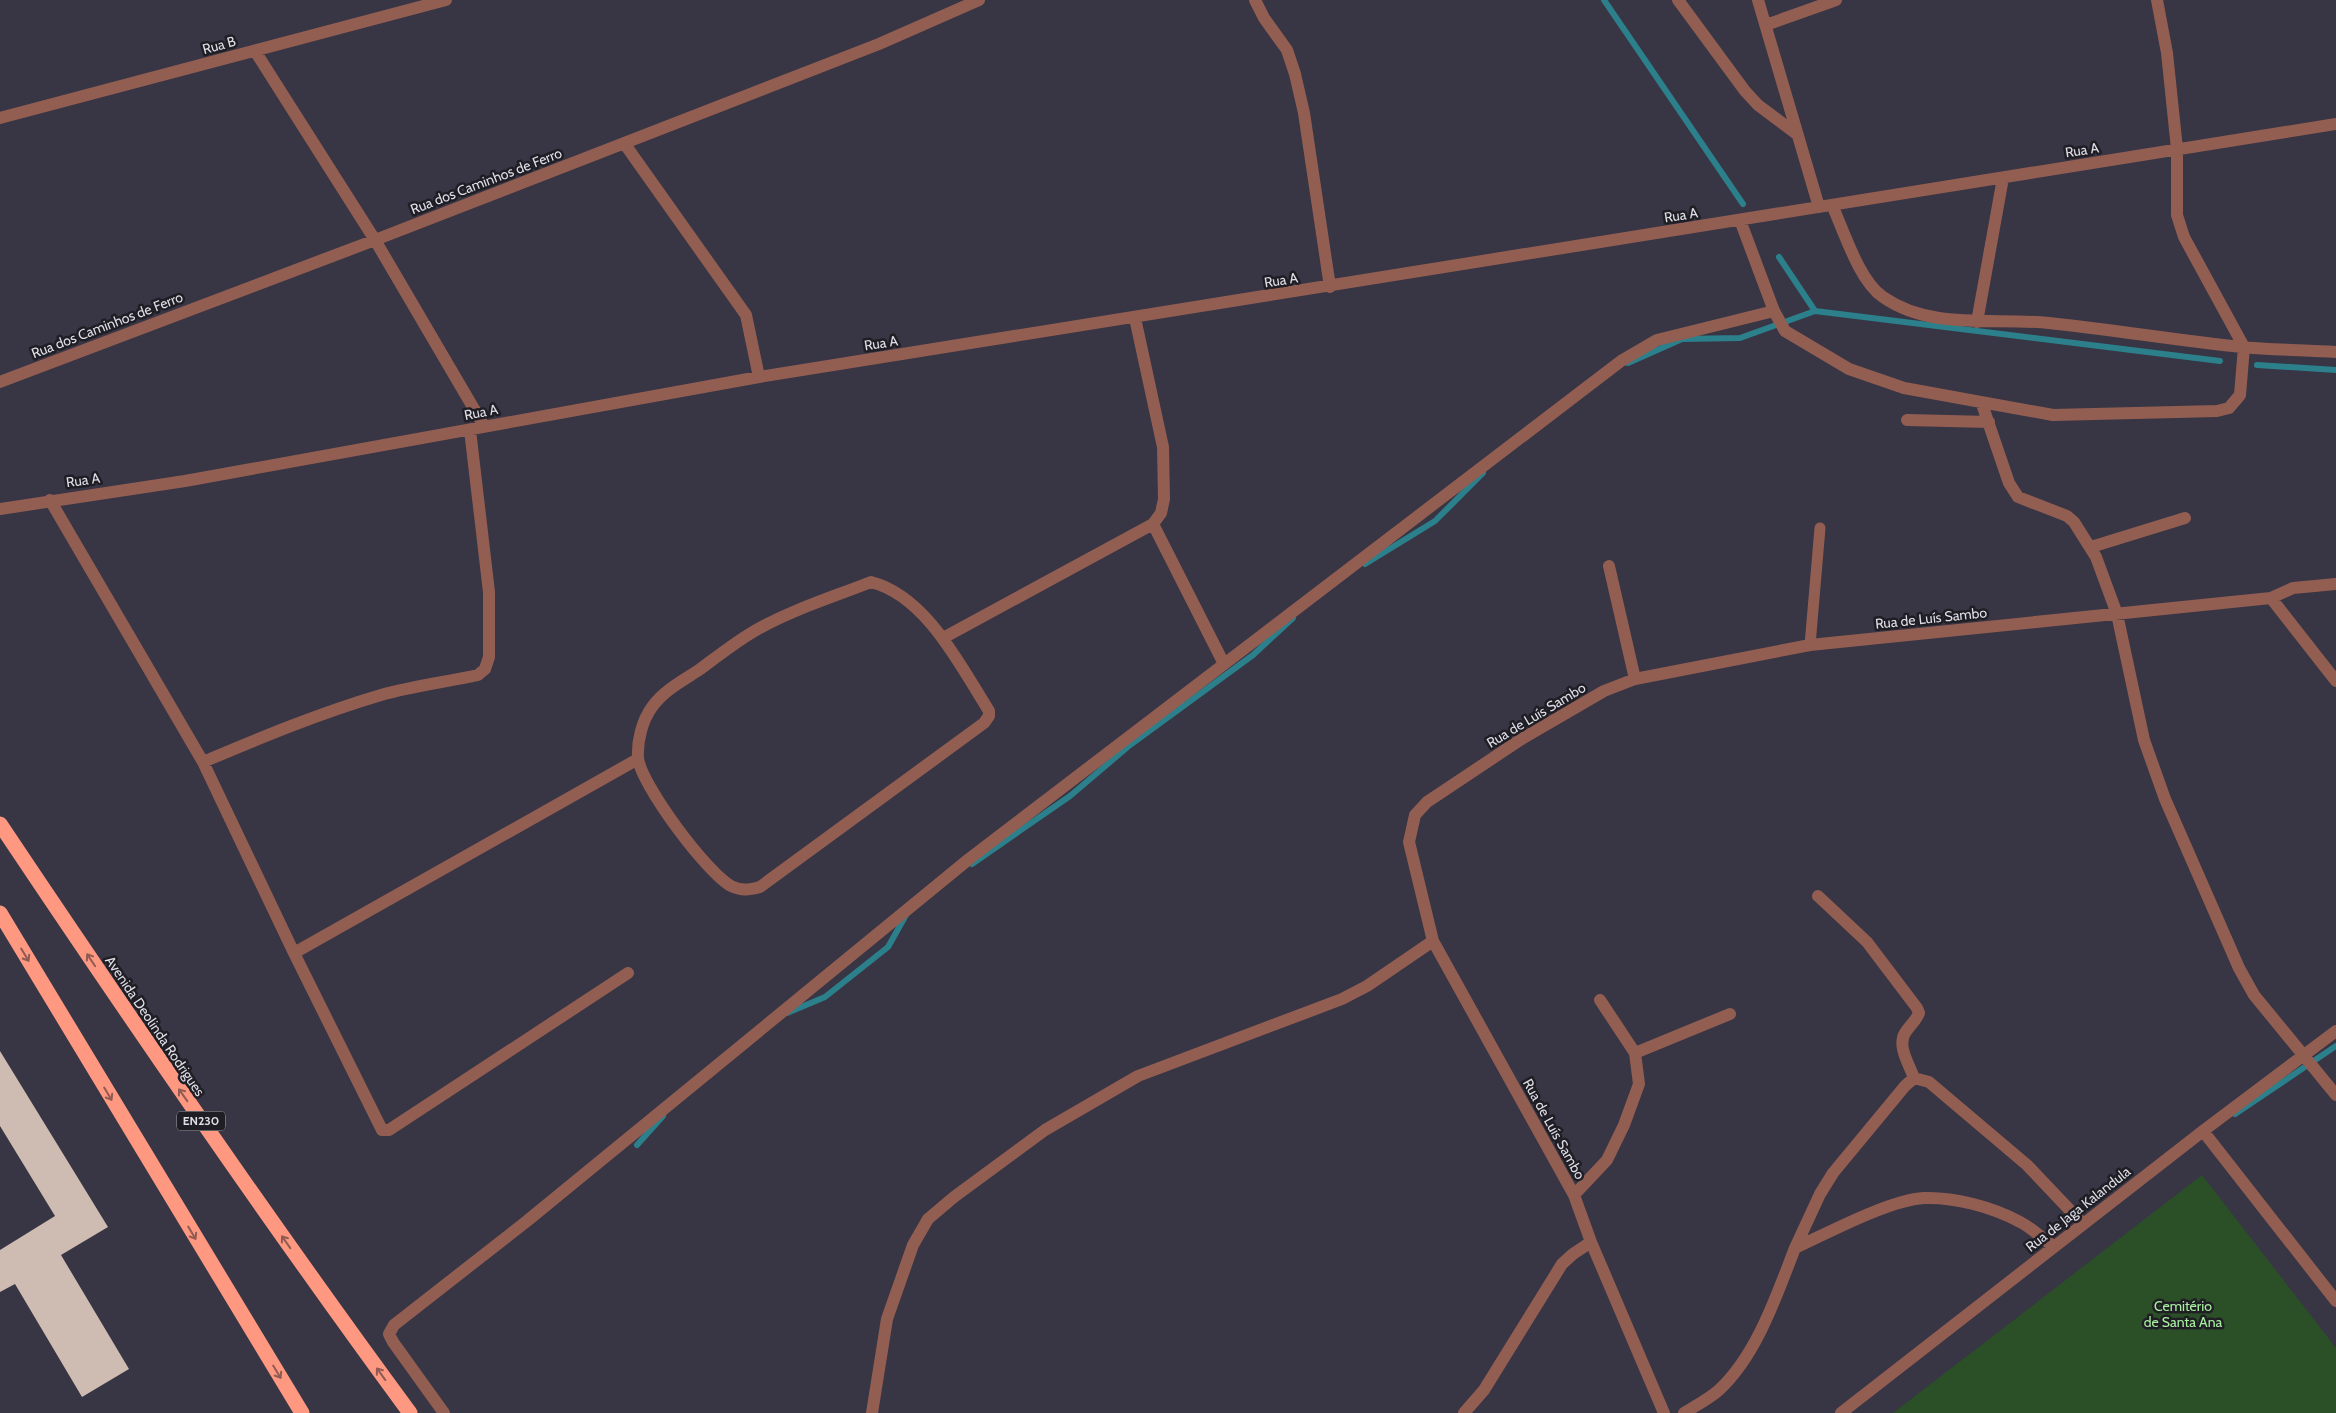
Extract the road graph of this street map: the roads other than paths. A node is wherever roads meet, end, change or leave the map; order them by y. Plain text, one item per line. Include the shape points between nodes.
1 (446, 0) edge
2 (979, 0) edge
3 (1255, 0) edge
4 (1678, 0) edge
5 (1758, 0) edge
6 (1836, 0) edge
7 (2157, 0) edge
8 (1766, 25) junction
9 (255, 51) junction
10 (0, 118) edge
11 (2336, 124) edge
12 (1798, 135) junction
13 (624, 143) junction
14 (2177, 149) junction
15 (2003, 178) junction
16 (1832, 205) junction
17 (1819, 208) junction
18 (1740, 220) junction
19 (375, 240) junction
20 (1330, 287) junction
21 (1774, 311) junction
22 (1135, 318) junction
23 (1977, 322) junction
24 (2244, 347) junction
25 (2336, 352) edge
26 (759, 377) junction
27 (0, 382) edge
28 (1982, 404) junction
29 (1907, 420) dead end
30 (1989, 422) junction
31 (484, 426) junction
32 (470, 430) junction
33 (50, 500) junction
34 (0, 509) edge
35 (2185, 518) dead end
36 (1153, 524) junction
37 (1820, 528) dead end
38 (2090, 548) junction
39 (1609, 566) dead end
40 (2336, 584) edge
41 (2271, 598) junction
42 (2117, 614) junction
43 (943, 638) junction
44 (1810, 645) junction
45 (1224, 664) junction
46 (1635, 678) junction
47 (2336, 681) edge
48 (638, 759) junction
49 (203, 762) junction
50 (0, 824) edge
51 (1818, 896) dead end
52 (0, 913) edge
53 (1433, 941) junction
54 (294, 953) junction
55 (628, 973) dead end
56 (1600, 1000) dead end
57 (1730, 1014) dead end
58 (2336, 1031) edge
59 (1634, 1052) junction
60 (2303, 1056) junction
61 (1914, 1078) junction
62 (2336, 1095) edge
63 (2203, 1131) junction
64 (1574, 1195) junction
65 (2083, 1224) junction
66 (1591, 1242) junction
67 (2054, 1247) junction
68 (1795, 1248) junction
69 (2336, 1301) edge
70 (302, 1413) edge
71 (410, 1413) edge
72 (444, 1413) edge
73 (872, 1413) edge
74 (1464, 1413) edge
75 (1664, 1413) edge
76 (1684, 1413) edge
77 (1841, 1413) edge

1 - 9 street, Rua B
2 - 13 street, Rua dos Caminhos de Ferro via 879,44
3 - 20 street via 1287,50 1296,74
4 - 12 street via 1745,91
5 - 8 street
6 - 8 street
7 - 14 street via 2167,53
8 - 12 street
9 - 10 street, Rua B
9 - 19 street
11 - 14 street, Rua A
12 - 17 street
13 - 19 street, Rua dos Caminhos de Ferro
13 - 26 street via 746,315
14 - 15 street, Rua A
14 - 24 street via 2177,216 2184,237
15 - 16 street, Rua A
15 - 23 street
16 - 17 street, Rua A
16 - 23 street via 1865,278 1881,296 1904,310 1933,318
17 - 18 street, Rua A
18 - 20 street, Rua A
18 - 21 street
19 - 27 street, Rua dos Caminhos de Ferro
19 - 31 street
20 - 22 street, Rua A
21 - 28 street via 1785,330 1849,369 1904,388
21 - 45 street via 1657,340 1620,361
22 - 26 street, Rua A
22 - 36 street via 1164,448 1162,513
23 - 24 street via 2047,323
24 - 25 street
24 - 28 street via 2240,394 2229,408 2217,411 2111,412 2071,416
26 - 31 street, Rua A
28 - 30 street
29 - 30 street
30 - 38 street via 2008,483 2018,497 2067,516
31 - 32 street, Rua A
32 - 33 street, Rua A via 185,481
32 - 49 street via 489,592 489,657 485,669 478,675 384,695 295,723
33 - 34 street, Rua A
33 - 49 street
35 - 38 street
36 - 43 street
36 - 45 street
37 - 44 lane
38 - 42 street
39 - 46 street
40 - 41 street, Rua de Luís Sambo via 2293,588
41 - 42 street, Rua de Luís Sambo
41 - 47 street
42 - 44 street, Rua de Luís Sambo
42 - 60 street via 2144,740 2165,799 2239,968 2254,995
43 - 48 street via 905,598 888,586 871,582 793,612 758,629 666,692 651,708 640,731
43 - 48 street via 989,710 984,723 760,887 746,891 731,886 716,875 656,796
44 - 46 street, Rua de Luís Sambo
45 - 72 street via 969,859 527,1221 394,1324 390,1334 393,1342
46 - 53 street, Rua de Luís Sambo via 1604,691 1520,740 1427,802 1415,815 1409,842
48 - 54 street
49 - 54 street
71 -> 50 highway, Avenida Deolinda Rodrigues / EN230 via 154,1053
51 - 61 street via 1867,942 1919,1013 1902,1039
52 -> 70 highway
53 - 64 street, Rua de Luís Sambo
53 - 73 street via 1342,999 1138,1076 1045,1130 954,1197 928,1219 913,1245 887,1319
54 - 55 street via 384,1132
56 - 59 street
57 - 59 street
58 - 60 street, Rua de Jaga Kalandula
59 - 64 street via 1639,1084 1624,1126 1607,1160
60 - 62 street
60 - 63 street, Rua de Jaga Kalandula
61 - 65 street via 1929,1082 2027,1164
61 - 68 street via 1833,1173
63 - 65 street, Rua de Jaga Kalandula
63 - 69 street
64 - 66 street, Rua de Luís Sambo
65 - 67 street, Rua de Jaga Kalandula
66 - 74 street via 1562,1264 1484,1390
66 - 75 street, Rua de Luís Sambo
67 - 68 street via 2020,1222 1989,1210 1954,1200 1923,1198 1893,1206
67 - 77 street, Rua de Jaga Kalandula
68 - 76 street via 1776,1297 1736,1371 1718,1390

